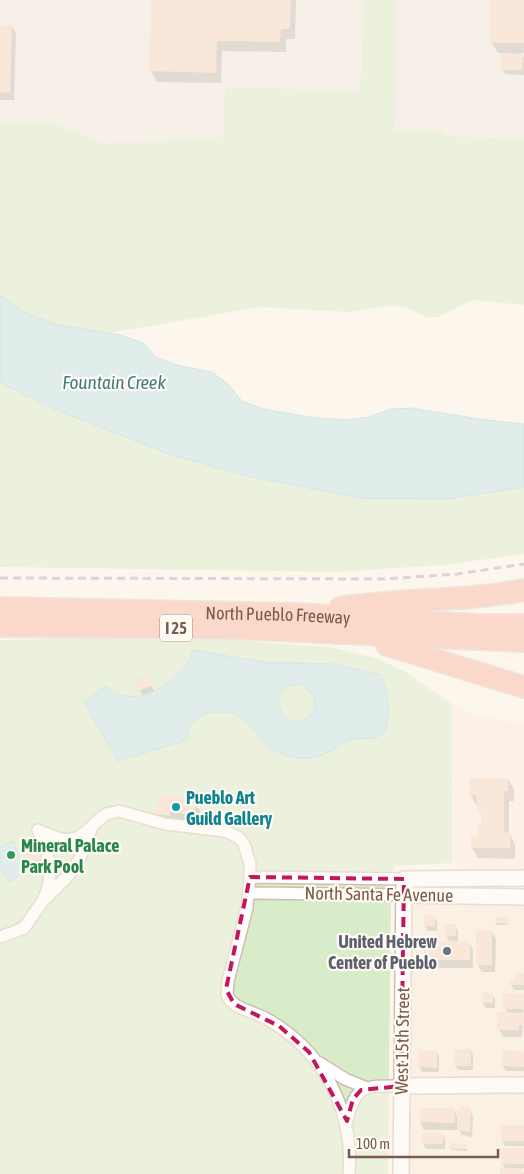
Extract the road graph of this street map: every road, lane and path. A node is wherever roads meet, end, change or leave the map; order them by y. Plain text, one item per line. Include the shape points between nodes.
1 (524, 590) edge
2 (0, 608) edge
3 (297, 614) junction
4 (524, 625) edge
5 (0, 626) edge
6 (351, 635) junction
7 (524, 641) edge
8 (524, 687) edge
9 (93, 825) junction
10 (250, 878) junction
11 (524, 878) edge
12 (404, 879) junction
13 (249, 893) junction
14 (404, 895) junction
15 (524, 897) edge
16 (42, 902) junction
17 (0, 937) edge
18 (317, 1061) junction
19 (524, 1085) edge
20 (401, 1086) junction
21 (367, 1088) junction
22 (347, 1121) junction
23 (350, 1174) edge
24 (401, 1174) edge

1 - 3 highway via 487,597 370,603
2 - 3 highway, North Pueblo Freeway / I 25
3 - 4 highway, North Pueblo Freeway / I 25
5 - 6 highway, North Pueblo Freeway / I 25 via 232,628
6 - 7 highway, North Pueblo Freeway / I 25
6 - 8 highway
9 - 10 street via 106,814 119,811 165,824 231,833 244,844
9 - 16 street via 76,867
9 - 16 street via 81,837 70,840 38,830 51,867 49,888
10 - 12 street, North Santa Fe Avenue
10 - 13 street
11 - 12 street, North Santa Fe Avenue
12 - 14 street, West 15th Street
13 - 14 street, North Santa Fe Avenue
13 - 18 street via 226,989 229,1000 279,1026
14 - 15 street, North Santa Fe Avenue
14 - 20 street, West 15th Street
16 - 17 street via 24,928
18 - 21 street
18 - 22 street
19 - 20 street
20 - 21 street
20 - 24 street, West 15th Street
21 - 22 street via 352,1099
22 - 23 street

